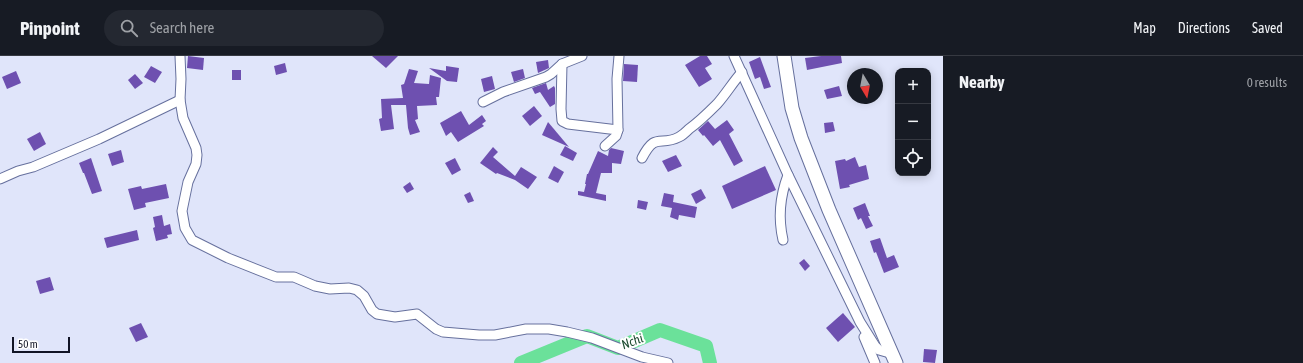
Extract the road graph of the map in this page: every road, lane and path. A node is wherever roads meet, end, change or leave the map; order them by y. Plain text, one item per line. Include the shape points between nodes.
1 (180, 56) edge
2 (582, 56) edge
3 (618, 56) edge
4 (734, 56) edge
5 (784, 56) edge
6 (562, 64) junction
7 (742, 72) junction
8 (180, 100) junction
9 (483, 102) dead end
10 (618, 130) junction
11 (605, 146) dead end
12 (642, 158) dead end
13 (788, 175) junction
14 (0, 180) edge
15 (783, 240) dead end
16 (860, 322) junction
17 (895, 359) edge
18 (668, 363) edge
19 (876, 363) edge

1 - 8 street
2 - 6 street
3 - 10 street
4 - 7 street
5 - 17 highway via 792,108 801,138 829,210
6 - 9 street via 546,77
6 - 10 street via 562,121 568,124
7 - 12 street via 696,124 674,139 651,143
7 - 13 street
8 - 14 street via 100,139
8 - 18 street via 183,118 197,155 183,201 183,220 189,236 201,246 276,277 294,277 330,289 357,290 377,314 395,317 417,314 443,332 495,335 526,329 567,332
10 - 11 street via 616,136
13 - 15 street via 780,208
13 - 16 street
16 - 17 street via 875,346
16 - 19 street

